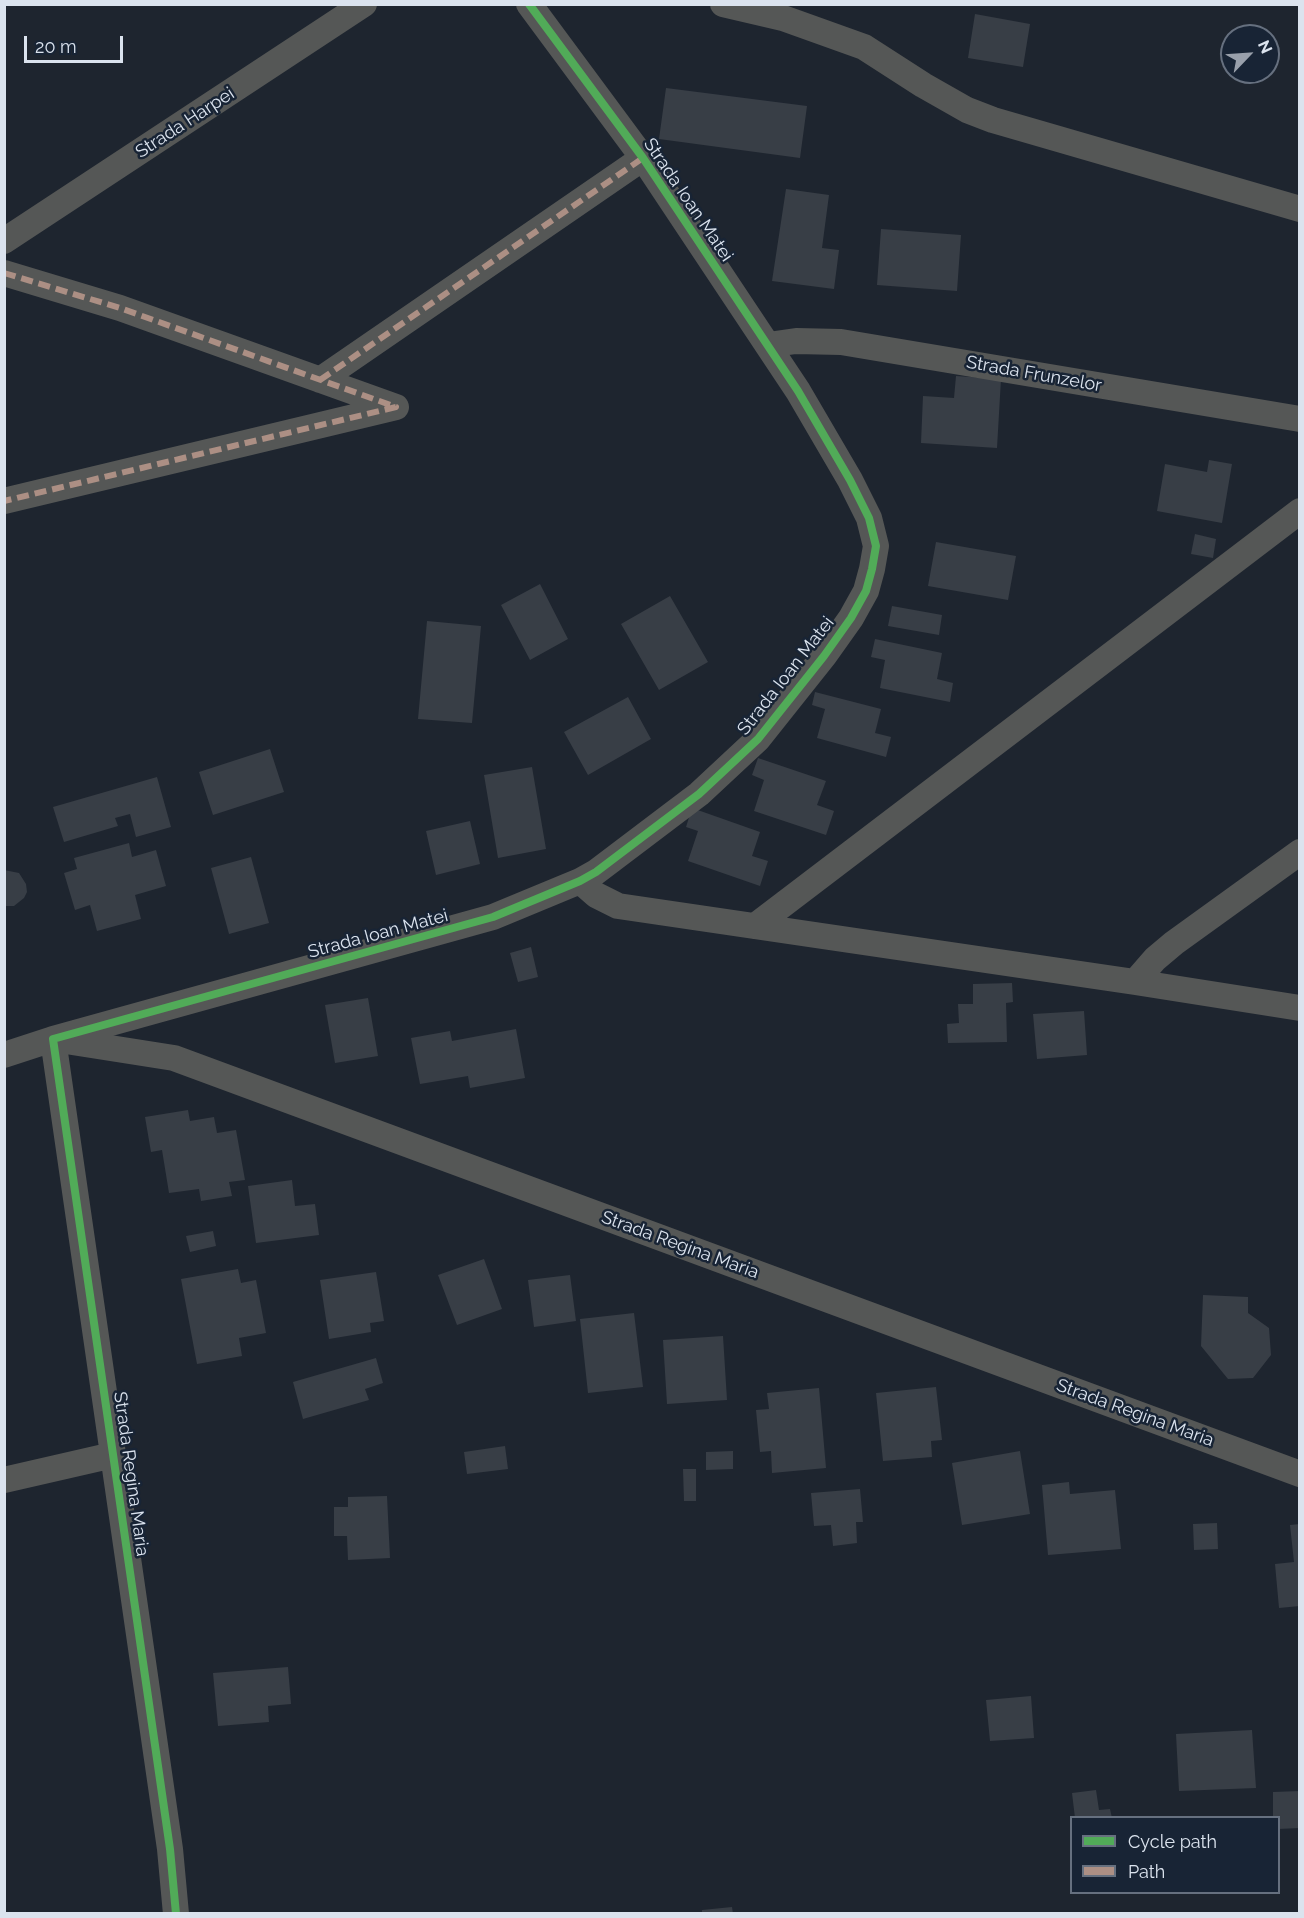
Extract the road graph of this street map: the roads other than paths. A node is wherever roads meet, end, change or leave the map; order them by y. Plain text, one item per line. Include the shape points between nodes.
1 (364, 4) edge
2 (529, 4) edge
3 (723, 4) edge
4 (643, 158) junction
5 (1299, 209) edge
6 (4, 241) edge
7 (4, 273) edge
8 (768, 345) junction
9 (320, 380) junction
10 (1299, 419) edge
11 (4, 501) edge
12 (1299, 511) edge
13 (1299, 852) edge
14 (580, 881) junction
15 (755, 926) junction
16 (1135, 982) junction
17 (1299, 1008) edge
18 (54, 1039) junction
19 (4, 1055) edge
20 (113, 1455) junction
21 (1299, 1474) edge
22 (4, 1480) edge
23 (176, 1914) edge

1 - 6 street, Strada Harpei
2 - 4 street, Strada Ioan Matei
3 - 5 street via 783,18 864,47 940,95 993,120
4 - 8 street, Strada Ioan Matei
4 - 9 street
7 - 9 street via 120,308
8 - 10 street, Strada Frunzelor via 841,342
8 - 14 street, Strada Ioan Matei via 869,518 876,546 866,591 824,656 758,739 699,794
9 - 11 street via 396,407
12 - 15 street
13 - 16 street via 1155,958
14 - 15 street via 618,906
14 - 18 street, Strada Ioan Matei via 493,917
15 - 16 street
16 - 17 street
18 - 19 street, Strada Regina Maria
18 - 20 street, Strada Regina Maria
18 - 21 street, Strada Regina Maria via 174,1058
20 - 22 street
20 - 23 street, Strada Regina Maria

